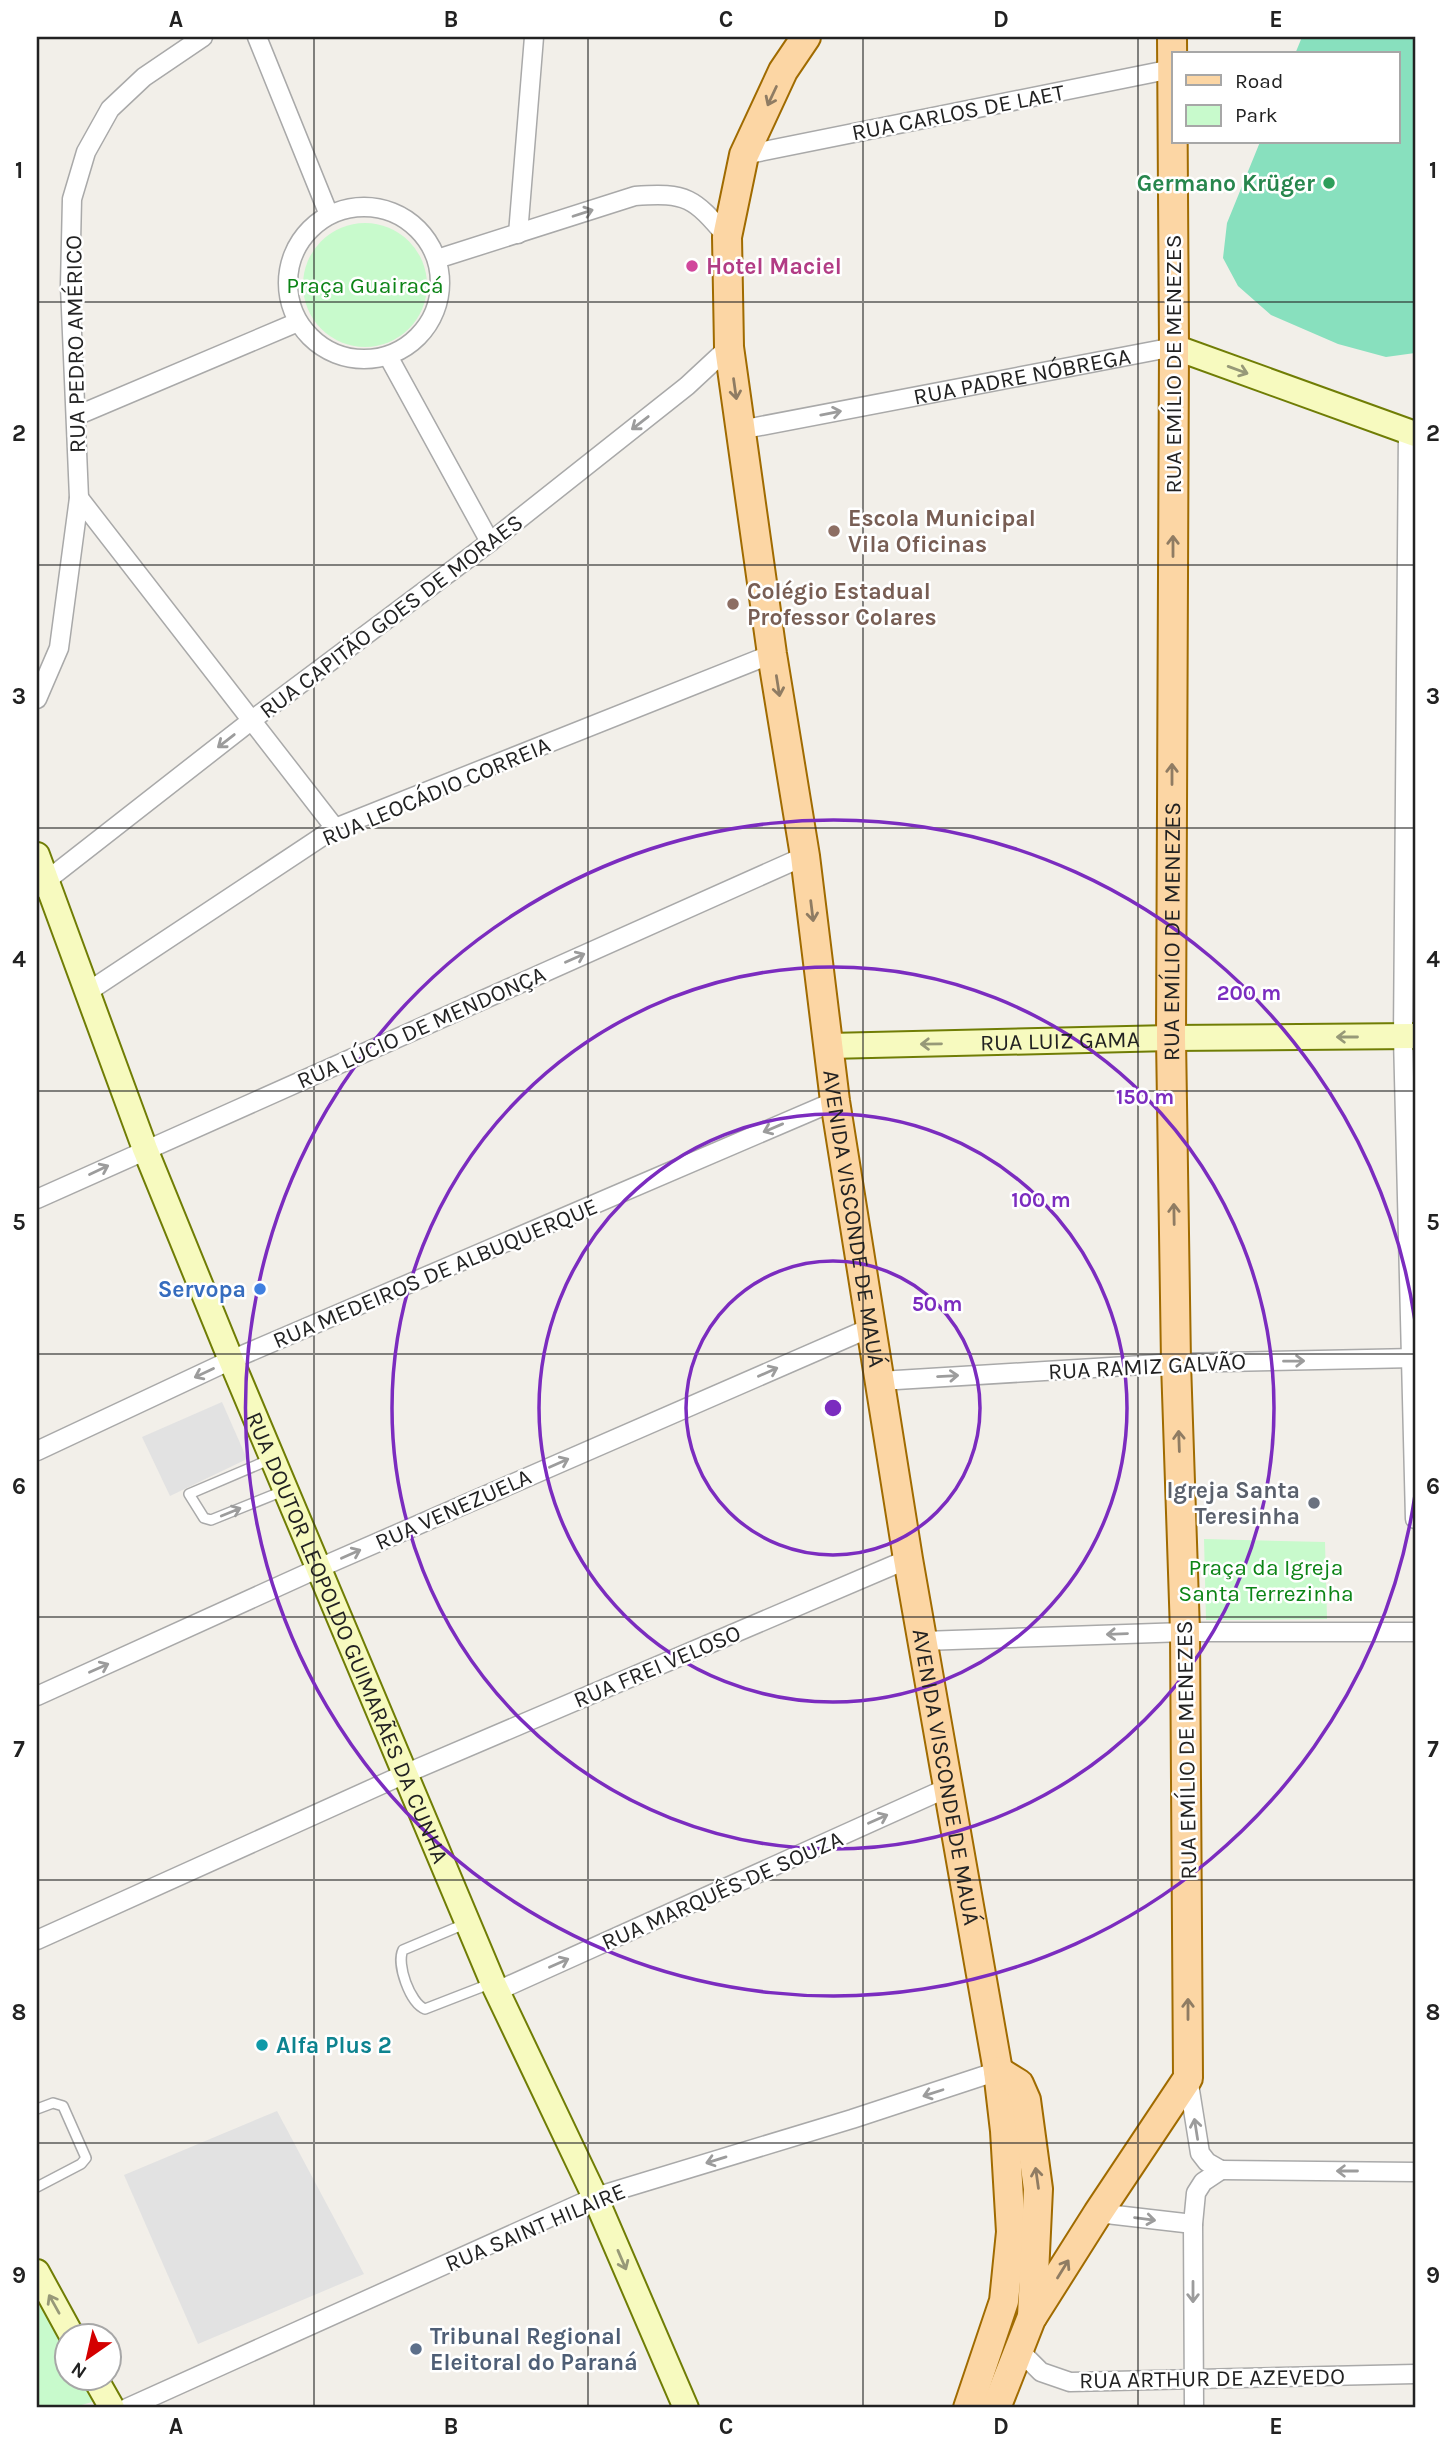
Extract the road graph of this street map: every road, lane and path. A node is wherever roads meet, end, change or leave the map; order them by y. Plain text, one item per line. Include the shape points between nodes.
1 (203, 37) edge
2 (257, 37) edge
3 (534, 37) edge
4 (806, 37) edge
5 (1172, 37) edge
6 (1172, 69) edge
7 (1173, 144) edge
8 (744, 155) junction
9 (329, 215) junction
10 (518, 234) junction
11 (727, 237) junction
12 (437, 259) junction
13 (298, 322) junction
14 (729, 347) junction
15 (1174, 347) junction
16 (388, 356) junction
17 (76, 416) junction
18 (740, 430) junction
19 (1412, 433) edge
20 (79, 498) junction
21 (490, 542) junction
22 (772, 654) junction
23 (37, 699) edge
24 (252, 720) junction
25 (335, 828) junction
26 (37, 855) edge
27 (805, 856) junction
28 (42, 884) edge
29 (86, 993) junction
30 (1409, 1036) edge
31 (1171, 1038) junction
32 (829, 1046) junction
33 (835, 1101) junction
34 (145, 1149) junction
35 (37, 1199) edge
36 (872, 1327) junction
37 (1413, 1359) edge
38 (231, 1360) junction
39 (1176, 1363) junction
40 (880, 1381) junction
41 (37, 1451) edge
42 (272, 1458) junction
43 (286, 1490) junction
44 (1415, 1519) edge
45 (908, 1559) junction
46 (319, 1568) junction
47 (1185, 1632) junction
48 (1415, 1632) edge
49 (923, 1641) junction
50 (37, 1696) edge
51 (407, 1773) junction
52 (947, 1788) junction
53 (469, 1923) junction
54 (37, 1940) edge
55 (495, 1987) junction
56 (998, 2071) junction
57 (1188, 2078) junction
58 (37, 2109) edge
59 (1221, 2170) junction
60 (1415, 2172) edge
61 (37, 2187) edge
62 (595, 2197) junction
63 (1098, 2213) junction
64 (1193, 2224) junction
65 (37, 2272) edge
66 (1031, 2319) junction
67 (64, 2322) edge
68 (1019, 2350) junction
69 (1415, 2374) edge
70 (1194, 2378) junction
71 (103, 2392) edge
72 (975, 2407) edge
73 (112, 2408) edge
74 (127, 2408) edge
75 (686, 2408) edge
76 (1194, 2408) edge

1 - 17 street, RUA PEDRO AMÉRICO via 144,78 110,109 86,152 72,200
2 - 9 street
3 - 10 street
4 -> 8 main road, AVENIDA VISCONDE DE MAUÁ via 783,71
5 - 6 main road, RUA EMÍLIO DE MENEZES
6 - 8 street, RUA CARLOS DE LAET
7 - 15 main road, RUA EMÍLIO DE MENEZES
8 - 11 main road, AVENIDA VISCONDE DE MAUÁ
9 - 12 street via 354,207 380,208 405,219 424,236
9 - 13 street via 309,229 294,250 288,299
10 -> 11 street via 635,196 667,194 691,200
10 - 12 street
11 - 14 main road, AVENIDA VISCONDE DE MAUÁ
12 - 16 street via 437,307 426,328 409,345
13 - 16 street via 315,342 337,355 362,360
13 - 17 street
14 -> 18 main road, AVENIDA VISCONDE DE MAUÁ
14 -> 21 street, RUA CAPITÃO GOES DE MORAES via 687,386
18 -> 15 street, RUA PADRE NÓBREGA
15 -> 19 street
31 -> 15 main road, RUA EMÍLIO DE MENEZES
16 - 21 street
17 - 20 street, RUA PEDRO AMÉRICO
18 - 22 main road, AVENIDA VISCONDE DE MAUÁ
19 - 30 street
20 - 23 street, RUA PEDRO AMÉRICO via 59,648
20 - 24 street
21 - 24 street, RUA CAPITÃO GOES DE MORAES
22 - 25 street, RUA LEOCÁDIO CORREIA
22 -> 27 main road, AVENIDA VISCONDE DE MAUÁ
24 - 25 street
24 -> 28 street, RUA CAPITÃO GOES DE MORAES
25 - 29 street, RUA LEOCÁDIO CORREIA
26 - 28 street, RUA DOUTOR LEOPOLDO GUIMARÃES DA CUNHA
27 -> 32 main road, AVENIDA VISCONDE DE MAUÁ
34 -> 27 street, RUA LÚCIO DE MENDONÇA
28 - 29 street, RUA DOUTOR LEOPOLDO GUIMARÃES DA CUNHA
29 - 34 street, RUA DOUTOR LEOPOLDO GUIMARÃES DA CUNHA
30 -> 31 street, RUA LUIZ GAMA
30 - 37 street
31 -> 32 street, RUA LUIZ GAMA
39 -> 31 main road, RUA EMÍLIO DE MENEZES
32 - 33 main road, AVENIDA VISCONDE DE MAUÁ
33 - 36 main road, AVENIDA VISCONDE DE MAUÁ
33 -> 38 street, RUA MEDEIROS DE ALBUQUERQUE
35 -> 34 street, RUA LÚCIO DE MENDONÇA
34 - 38 street, RUA DOUTOR LEOPOLDO GUIMARÃES DA CUNHA
36 - 40 main road, AVENIDA VISCONDE DE MAUÁ
46 -> 36 street, RUA VENEZUELA
39 -> 37 street, RUA RAMIZ GALVÃO
37 - 44 street
38 -> 41 street, RUA MEDEIROS DE ALBUQUERQUE
38 - 42 street, RUA DOUTOR LEOPOLDO GUIMARÃES DA CUNHA
40 -> 39 street, RUA RAMIZ GALVÃO
47 -> 39 main road, RUA EMÍLIO DE MENEZES
40 - 45 main road, AVENIDA VISCONDE DE MAUÁ
42 - 43 street, RUA DOUTOR LEOPOLDO GUIMARÃES DA CUNHA
42 -> 43 lane via 189,1494 207,1521
43 - 46 street, RUA DOUTOR LEOPOLDO GUIMARÃES DA CUNHA
45 - 49 main road, AVENIDA VISCONDE DE MAUÁ
45 - 51 street, RUA FREI VELOSO
50 -> 46 street, RUA VENEZUELA
46 - 51 street, RUA DOUTOR LEOPOLDO GUIMARÃES DA CUNHA
47 - 48 street
47 -> 49 street
57 -> 47 main road, RUA EMÍLIO DE MENEZES
49 - 52 main road, AVENIDA VISCONDE DE MAUÁ
51 - 53 street, RUA DOUTOR LEOPOLDO GUIMARÃES DA CUNHA
51 - 54 street, RUA FREI VELOSO
55 -> 52 street, RUA MARQUÊS DE SOUZA
52 - 56 main road, AVENIDA VISCONDE DE MAUÁ
53 - 55 street, RUA DOUTOR LEOPOLDO GUIMARÃES DA CUNHA
53 - 55 lane via 403,1950 400,1963 415,2003 425,2009
55 - 62 street, RUA DOUTOR LEOPOLDO GUIMARÃES DA CUNHA
56 -> 62 street, RUA SAINT HILAIRE
66 -> 56 main road via 1038,2189 1026,2100 1018,2084
56 - 72 main road, AVENIDA VISCONDE DE MAUÁ via 1011,2232 1003,2301
59 -> 57 street, RUA EMÍLIO DE MENEZES via 1199,2152
57 - 63 main road
58 - 61 lane via 53,2103 62,2106 86,2158
60 -> 59 street
59 - 64 street via 1196,2193
62 - 74 street, RUA SAINT HILAIRE
62 -> 75 street, RUA DOUTOR LEOPOLDO GUIMARÃES DA CUNHA
63 -> 64 street
66 -> 63 main road
64 -> 70 street
67 -> 65 street
66 - 68 main road
68 - 70 street, RUA ARTHUR DE AZEVEDO via 1041,2372 1070,2382
68 - 72 main road
69 - 70 street, RUA ARTHUR DE AZEVEDO
70 - 76 street
71 - 73 street

